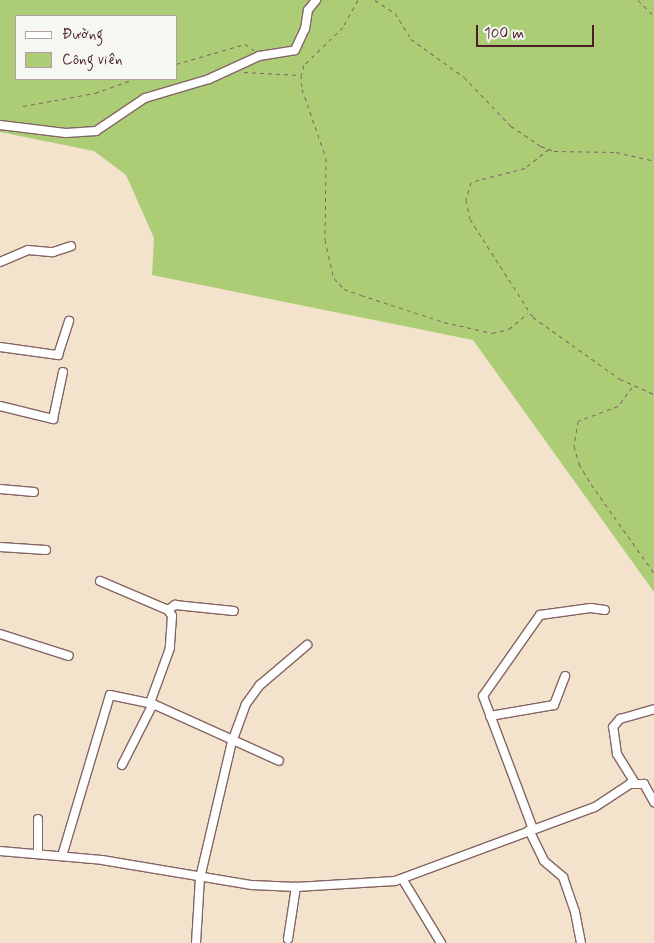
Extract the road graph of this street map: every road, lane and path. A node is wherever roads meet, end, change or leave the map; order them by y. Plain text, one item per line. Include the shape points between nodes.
1 (316, 0) edge
2 (358, 0) edge
3 (375, 0) edge
4 (638, 0) edge
5 (654, 16) edge
6 (259, 56) junction
7 (178, 63) edge
8 (239, 72) dead end
9 (300, 75) junction
10 (131, 80) edge
11 (23, 106) dead end
12 (0, 125) edge
13 (550, 149) junction
14 (654, 161) edge
15 (71, 246) dead end
16 (0, 262) edge
17 (528, 313) dead end
18 (68, 321) dead end
19 (0, 347) edge
20 (63, 372) dead end
21 (633, 386) junction
22 (654, 394) edge
23 (0, 406) edge
24 (0, 489) edge
25 (34, 492) dead end
26 (0, 547) edge
27 (46, 550) dead end
28 (654, 573) edge
29 (100, 581) dead end
30 (168, 610) junction
31 (605, 610) dead end
32 (234, 611) dead end
33 (0, 634) edge
34 (307, 645) dead end
35 (69, 656) dead end
36 (566, 676) dead end
37 (151, 704) junction
38 (654, 709) edge
39 (490, 716) junction
40 (232, 742) junction
41 (279, 761) dead end
42 (122, 765) dead end
43 (635, 783) junction
44 (654, 802) edge
45 (38, 818) dead end
46 (531, 830) junction
47 (0, 850) edge
48 (38, 853) junction
49 (62, 856) junction
50 (200, 878) junction
51 (403, 880) junction
52 (296, 887) junction
53 (288, 939) dead end
54 (196, 943) edge
55 (441, 943) edge
56 (582, 943) edge

1 - 6 street via 308,10 305,29 295,50
2 - 9 path via 343,27 304,65
3 - 13 path via 395,13 411,40 464,77 511,126
4 - 5 path
6 - 7 path via 245,44
6 - 12 street via 209,80 145,98 96,131 66,133
8 - 9 path
9 - 17 path via 326,158 324,190 328,261 334,278 344,289 444,322 492,333 509,329
10 - 11 path via 95,93
13 - 14 path via 580,153 616,152
13 - 21 path via 525,168 471,182 466,200 470,219 533,317
15 - 16 street via 53,252 28,250
18 - 19 street via 58,355
20 - 23 street via 53,419
21 - 22 path
21 - 28 path via 618,406 578,421 574,446 587,477
24 - 25 street
26 - 27 street
29 - 30 street
30 - 32 street via 175,604
30 - 37 street via 173,622 170,648
31 - 39 street via 591,608 546,613 534,620 486,687 483,702
33 - 35 street
34 - 40 street via 260,685 246,704
36 - 39 street via 554,706
37 - 40 street
37 - 42 street
37 - 49 street via 114,694 108,697
38 - 43 street via 620,719 613,727 617,754
39 - 46 street
40 - 41 street
40 - 50 street
43 - 44 street via 644,784
43 - 46 street via 595,807
45 - 48 street
46 - 51 street
46 - 56 street via 544,861 563,877 576,912
47 - 48 street
48 - 49 street
49 - 50 street
50 - 52 street
50 - 54 street
51 - 52 street
51 - 55 street
52 - 53 street

